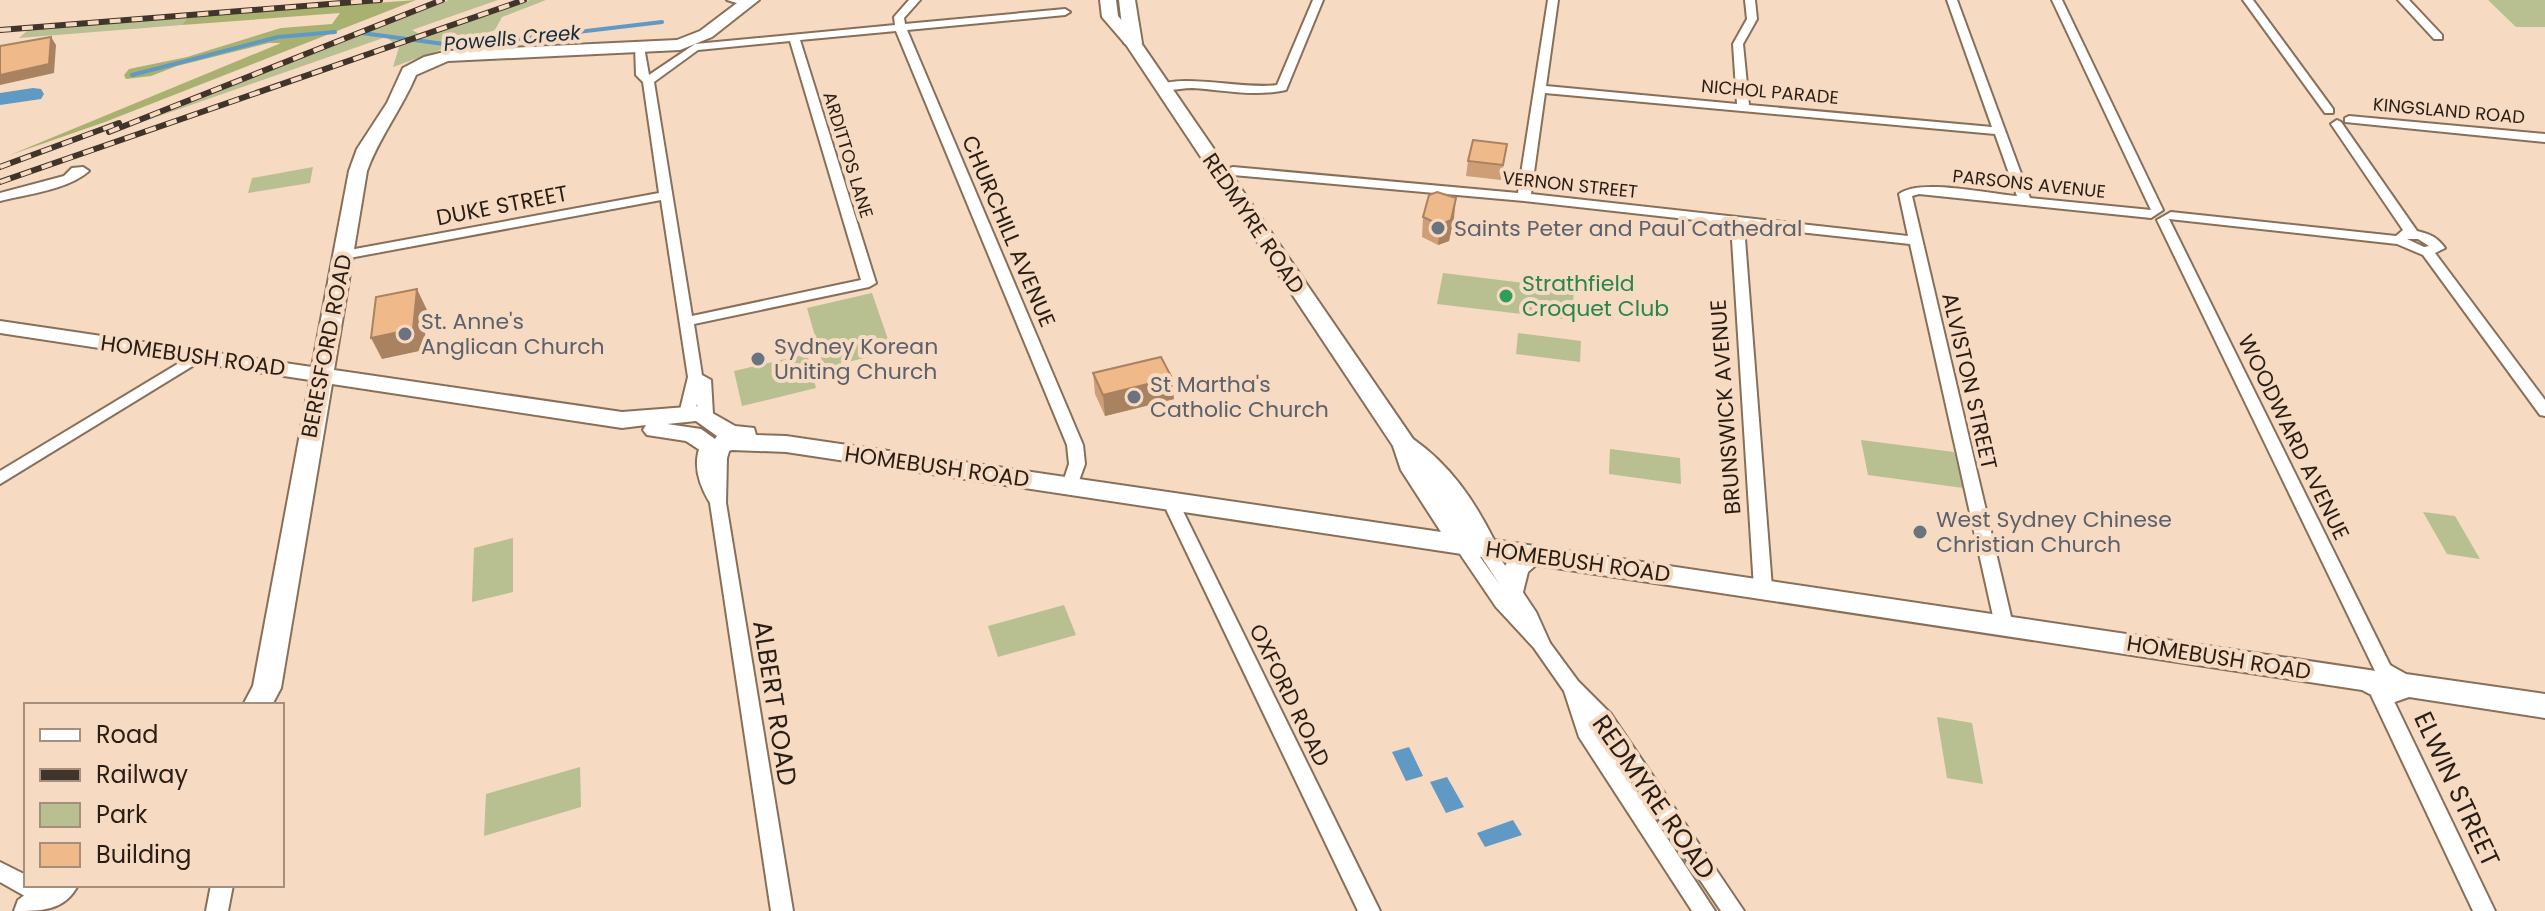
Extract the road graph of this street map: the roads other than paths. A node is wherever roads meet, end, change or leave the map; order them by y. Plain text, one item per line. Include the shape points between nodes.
1 (915, 0) edge
2 (1108, 0) edge
3 (1127, 0) edge
4 (1318, 0) edge
5 (1553, 0) edge
6 (1750, 0) edge
7 (1952, 0) edge
8 (2057, 0) edge
9 (2248, 0) edge
10 (2403, 0) edge
11 (743, 1) edge
12 (1065, 12) dead end
13 (900, 27) junction
14 (706, 35) junction
15 (794, 37) junction
16 (2438, 37) dead end
17 (1133, 43) junction
18 (639, 47) junction
19 (1285, 74) junction
20 (648, 81) junction
21 (1157, 81) junction
22 (1538, 89) junction
23 (1743, 108) junction
24 (2343, 122) junction
25 (1999, 131) junction
26 (2545, 138) edge
27 (1221, 173) junction
28 (68, 179) dead end
29 (1905, 194) joint
30 (667, 195) junction
31 (0, 197) edge
32 (1524, 197) junction
33 (2025, 201) junction
34 (2160, 215) junction
35 (1737, 222) junction
36 (2406, 237) junction
37 (1915, 241) junction
38 (344, 255) junction
39 (688, 321) junction
40 (0, 327) edge
41 (199, 356) junction
42 (320, 374) junction
43 (2545, 411) edge
44 (687, 419) junction
45 (722, 442) junction
46 (1405, 445) junction
47 (0, 478) edge
48 (1070, 485) junction
49 (1433, 499) junction
50 (1170, 501) junction
51 (1377, 531) junction
52 (1473, 545) junction
53 (1537, 554) junction
54 (1763, 588) junction
55 (1513, 589) junction
56 (2004, 625) junction
57 (1542, 646) junction
58 (2384, 682) junction
59 (1571, 686) junction
60 (262, 696) edge
61 (2545, 706) edge
62 (0, 871) edge
63 (24, 885) edge
64 (27, 887) edge
65 (222, 887) edge
66 (46, 898) edge
67 (217, 911) edge
68 (782, 911) edge
69 (1369, 911) edge
70 (1704, 911) edge
71 (1733, 911) edge
72 (2484, 911) edge

1 - 13 street via 899,17
2 - 17 main road, REDMYRE ROAD via 1110,17
3 - 17 main road
4 - 19 street
5 - 22 street
6 - 23 street via 1752,19 1738,44
7 - 25 street
8 - 34 street, WOODWARD AVENUE
9 - 24 street via 2329,111 2319,115
10 - 16 street
11 - 14 main road, BERESFORD ROAD
12 - 13 street
13 - 15 street
13 - 48 street, CHURCHILL AVENUE via 1075,445 1077,464
14 - 15 street
14 - 18 main road, BERESFORD ROAD via 680,45
14 - 20 street
15 - 39 street, ARDITTOS LANE via 869,283
17 - 21 main road, REDMYRE ROAD
18 - 20 street via 642,75
18 - 38 main road, BERESFORD ROAD via 430,60 406,77 392,111 360,161
19 - 21 street via 1266,86
19 - 21 street via 1285,86 1273,90
20 - 30 street
21 - 27 main road, REDMYRE ROAD
22 - 23 street, NICHOL PARADE
22 - 32 street
23 - 25 street, NICHOL PARADE
24 - 26 street, KINGSLAND ROAD
24 - 36 street
25 - 33 street
27 - 32 street, VERNON STREET
27 - 46 main road, REDMYRE ROAD
28 - 31 street
29 - 33 street, PARSONS AVENUE via 1918,190
29 - 37 street, ALVISTON STREET
30 - 38 street, DUKE STREET
30 - 39 street
32 - 35 street, VERNON STREET
33 - 34 street, PARSONS AVENUE
34 - 36 street, PARSONS AVENUE
34 - 58 street, WOODWARD AVENUE
35 - 37 street, VERNON STREET
35 - 54 street, BRUNSWICK AVENUE
36 - 43 street, PARSONS AVENUE via 2427,251
37 - 56 street, ALVISTON STREET
38 - 42 main road, BERESFORD ROAD
39 - 44 street via 695,377
40 - 41 main road, HOMEBUSH ROAD
41 - 42 main road, HOMEBUSH ROAD
41 - 47 street
42 - 44 main road, HOMEBUSH ROAD via 622,420 627,426
42 - 60 main road, BERESFORD ROAD
44 - 45 main road, HOMEBUSH ROAD via 695,436
45 - 48 main road, HOMEBUSH ROAD via 786,444
45 - 68 street, ALBERT ROAD via 703,459 710,492 718,503
46 - 49 main road, REDMYRE ROAD via 1413,470
46 - 52 main road, REDMYRE ROAD via 1428,459 1476,528
48 - 50 main road, HOMEBUSH ROAD
49 - 51 main road via 1415,523
49 - 52 main road, REDMYRE ROAD
50 - 51 main road, HOMEBUSH ROAD
50 - 69 street, OXFORD ROAD
51 - 52 main road, HOMEBUSH ROAD
52 - 53 main road, HOMEBUSH ROAD
52 - 55 street, REDMYRE ROAD
52 - 57 street, REDMYRE ROAD via 1502,602
53 - 54 main road, HOMEBUSH ROAD
53 - 55 main road via 1514,569
54 - 56 main road, HOMEBUSH ROAD
55 - 57 street, REDMYRE ROAD
56 - 58 main road, HOMEBUSH ROAD
57 - 59 street, REDMYRE ROAD
58 - 61 main road, HOMEBUSH ROAD
58 - 72 street, ELWIN STREET via 2385,702
59 - 70 street, REDMYRE ROAD via 1586,731
59 - 71 street, REDMYRE ROAD via 1604,720
62 - 63 street
64 - 66 street
65 - 67 street

